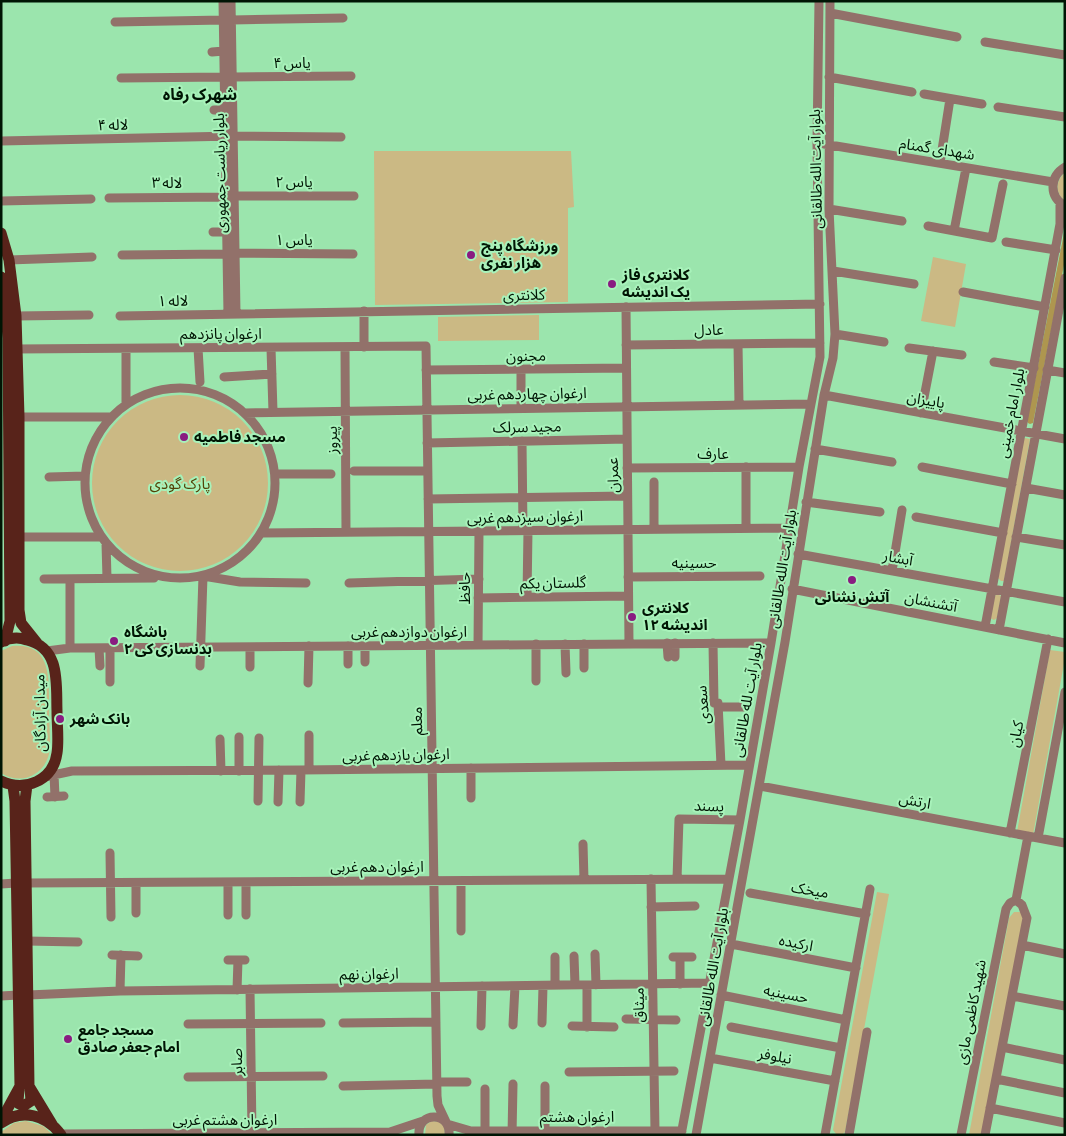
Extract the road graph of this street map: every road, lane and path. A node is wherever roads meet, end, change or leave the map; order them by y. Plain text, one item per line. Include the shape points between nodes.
1 (223, 1) edge
2 (231, 1) edge
3 (819, 1) edge
4 (830, 1) edge
5 (830, 13) junction
6 (343, 18) dead end
7 (228, 20) junction
8 (115, 22) dead end
9 (957, 37) dead end
10 (985, 42) dead end
11 (224, 51) junction
12 (212, 52) dead end
13 (1065, 55) edge
14 (351, 76) dead end
15 (228, 77) junction
16 (829, 77) junction
17 (121, 78) dead end
18 (912, 92) dead end
19 (924, 94) dead end
20 (950, 99) junction
21 (982, 104) dead end
22 (998, 107) dead end
23 (214, 110) dead end
24 (225, 110) junction
25 (1065, 117) edge
26 (229, 123) junction
27 (340, 137) dead end
28 (1, 141) edge
29 (229, 141) junction
30 (817, 143) junction
31 (829, 145) junction
32 (940, 163) junction
33 (1065, 166) edge
34 (966, 168) junction
35 (1053, 182) junction
36 (1003, 184) dead end
37 (354, 196) dead end
38 (230, 197) junction
39 (109, 198) dead end
40 (91, 199) dead end
41 (1, 201) edge
42 (1062, 205) edge
43 (830, 209) junction
44 (902, 221) dead end
45 (928, 226) dead end
46 (954, 231) junction
47 (213, 232) dead end
48 (226, 232) junction
49 (1, 234) edge
50 (1006, 242) dead end
51 (1056, 250) junction
52 (231, 254) junction
53 (353, 254) dead end
54 (122, 256) dead end
55 (92, 257) dead end
56 (9, 260) junction
57 (833, 271) junction
58 (1, 277) edge
59 (1065, 278) edge
60 (914, 284) dead end
61 (234, 286) junction
62 (217, 287) dead end
63 (963, 292) dead end
64 (820, 304) junction
65 (626, 307) junction
66 (1045, 307) junction
67 (364, 311) junction
68 (1062, 311) edge
69 (232, 314) junction
70 (88, 315) dead end
71 (16, 316) junction
72 (120, 316) dead end
73 (834, 334) junction
74 (5, 338) edge
75 (884, 342) dead end
76 (820, 343) junction
77 (738, 344) junction
78 (626, 345) junction
79 (426, 346) joint
80 (344, 347) junction
81 (364, 347) junction
82 (198, 348) junction
83 (271, 348) junction
84 (909, 348) dead end
85 (16, 349) junction
86 (126, 349) junction
87 (933, 351) junction
88 (962, 355) dead end
89 (994, 362) dead end
90 (626, 368) junction
91 (1034, 368) junction
92 (521, 369) junction
93 (426, 370) junction
94 (1047, 370) junction
95 (1065, 373) edge
96 (272, 374) junction
97 (224, 377) dead end
98 (5, 380) edge
99 (200, 382) dead end
100 (824, 395) junction
101 (126, 403) junction
102 (810, 404) junction
103 (739, 405) junction
104 (626, 406) junction
105 (521, 408) junction
106 (426, 410) junction
107 (345, 411) junction
108 (273, 412) junction
109 (245, 413) junction
110 (921, 413) junction
111 (111, 417) junction
112 (9, 418) edge
113 (1022, 431) junction
114 (1035, 433) junction
115 (1065, 439) edge
116 (627, 440) junction
117 (522, 441) junction
118 (427, 443) junction
119 (815, 449) junction
120 (5, 456) edge
121 (892, 462) dead end
122 (746, 467) junction
123 (799, 467) junction
124 (922, 467) dead end
125 (627, 468) junction
126 (354, 471) dead end
127 (428, 472) junction
128 (276, 474) junction
129 (331, 474) dead end
130 (48, 476) dead end
131 (85, 476) junction
132 (654, 482) dead end
133 (1012, 484) junction
134 (1026, 488) junction
135 (1065, 495) edge
136 (627, 496) junction
137 (524, 498) junction
138 (428, 499) junction
139 (806, 502) junction
140 (902, 510) dead end
141 (880, 512) dead end
142 (916, 517) dead end
143 (746, 528) junction
144 (789, 528) junction
145 (628, 529) junction
146 (654, 529) junction
147 (526, 530) junction
148 (479, 531) junction
149 (346, 532) junction
150 (428, 532) junction
151 (262, 533) junction
152 (1003, 533) junction
153 (1016, 537) junction
154 (10, 538) edge
155 (104, 540) junction
156 (1065, 545) edge
157 (798, 554) junction
158 (783, 566) junction
159 (796, 567) junction
160 (892, 571) junction
161 (203, 576) junction
162 (760, 576) dead end
163 (628, 577) junction
164 (70, 578) junction
165 (107, 578) junction
166 (167, 578) junction
167 (44, 579) dead end
168 (479, 579) junction
169 (429, 580) junction
170 (349, 582) dead end
171 (306, 583) dead end
172 (792, 589) junction
173 (992, 590) junction
174 (1006, 592) junction
175 (628, 596) junction
176 (527, 597) junction
177 (478, 598) junction
178 (1065, 602) edge
179 (985, 627) junction
180 (999, 630) junction
181 (1048, 639) junction
182 (3, 642) edge
183 (771, 642) junction
184 (37, 643) junction
185 (671, 643) junction
186 (713, 643) junction
187 (1065, 643) edge
188 (536, 644) junction
189 (565, 644) junction
190 (584, 644) junction
191 (629, 644) junction
192 (430, 645) junction
193 (478, 645) junction
194 (309, 646) junction
195 (348, 646) junction
196 (365, 646) junction
197 (201, 647) junction
198 (250, 647) junction
199 (70, 648) junction
200 (99, 648) junction
201 (110, 648) junction
202 (47, 651) junction
203 (671, 657) dead end
204 (364, 662) dead end
205 (348, 664) dead end
206 (100, 666) dead end
207 (200, 666) dead end
208 (250, 667) dead end
209 (584, 668) dead end
210 (566, 674) dead end
211 (536, 681) dead end
212 (110, 682) dead end
213 (308, 684) dead end
214 (1065, 692) edge
215 (718, 707) junction
216 (744, 707) dead end
217 (309, 735) dead end
218 (240, 737) dead end
219 (259, 738) dead end
220 (220, 739) dead end
221 (721, 765) junction
222 (750, 765) junction
223 (471, 768) junction
224 (432, 769) junction
225 (239, 770) junction
226 (258, 770) junction
227 (279, 770) junction
228 (305, 770) junction
229 (220, 771) junction
230 (49, 775) junction
231 (1, 781) edge
232 (27, 785) junction
233 (14, 786) junction
234 (760, 786) junction
235 (55, 796) dead end
236 (471, 798) dead end
237 (258, 801) dead end
238 (278, 802) dead end
239 (300, 802) dead end
240 (740, 820) junction
241 (1010, 833) junction
242 (1028, 836) junction
243 (1038, 838) junction
244 (1065, 843) edge
245 (583, 844) dead end
246 (110, 853) dead end
247 (651, 879) junction
248 (677, 879) junction
249 (729, 879) junction
250 (461, 880) junction
251 (584, 880) junction
252 (434, 881) junction
253 (228, 882) junction
254 (246, 882) junction
255 (110, 883) junction
256 (136, 883) junction
257 (1, 884) edge
258 (21, 884) junction
259 (870, 889) dead end
260 (750, 893) dead end
261 (725, 899) junction
262 (1016, 900) junction
263 (739, 902) junction
264 (695, 906) dead end
265 (652, 907) junction
266 (136, 913) dead end
267 (866, 914) junction
268 (228, 915) dead end
269 (246, 915) dead end
270 (110, 917) dead end
271 (461, 931) dead end
272 (27, 941) junction
273 (78, 942) dead end
274 (731, 944) junction
275 (1022, 945) junction
276 (594, 954) dead end
277 (1065, 954) edge
278 (138, 956) dead end
279 (574, 956) dead end
280 (555, 957) dead end
281 (692, 957) dead end
282 (228, 960) dead end
283 (856, 968) junction
284 (710, 983) junction
285 (653, 984) junction
286 (680, 984) junction
287 (556, 985) junction
288 (575, 985) junction
289 (591, 985) junction
290 (482, 986) junction
291 (515, 986) junction
292 (543, 986) junction
293 (435, 987) junction
294 (237, 990) junction
295 (250, 990) junction
296 (120, 991) junction
297 (23, 995) junction
298 (721, 995) junction
299 (1, 996) edge
300 (1012, 996) junction
301 (1065, 1006) edge
302 (626, 1019) dead end
303 (653, 1019) junction
304 (676, 1020) dead end
305 (846, 1020) junction
306 (436, 1022) junction
307 (321, 1023) dead end
308 (343, 1023) dead end
309 (188, 1024) dead end
310 (250, 1024) junction
311 (542, 1024) dead end
312 (513, 1025) dead end
313 (481, 1026) dead end
314 (572, 1026) dead end
315 (587, 1027) junction
316 (614, 1027) dead end
317 (731, 1027) dead end
318 (867, 1032) dead end
319 (1002, 1047) junction
320 (841, 1048) junction
321 (710, 1058) junction
322 (1065, 1060) edge
323 (654, 1071) junction
324 (674, 1071) dead end
325 (569, 1072) dead end
326 (251, 1076) junction
327 (323, 1076) dead end
328 (188, 1077) dead end
329 (996, 1079) junction
330 (835, 1081) junction
331 (467, 1082) dead end
332 (436, 1083) junction
333 (512, 1084) dead end
334 (24, 1086) junction
335 (343, 1086) dead end
336 (545, 1086) dead end
337 (485, 1089) dead end
338 (1065, 1093) edge
339 (437, 1096) junction
340 (990, 1108) junction
341 (425, 1120) junction
342 (1, 1122) edge
343 (446, 1123) junction
344 (1065, 1123) edge
345 (52, 1124) junction
346 (471, 1131) junction
347 (655, 1131) junction
348 (390, 1132) junction
349 (485, 1133) edge
350 (512, 1133) edge
351 (545, 1133) edge
352 (585, 1133) edge
353 (617, 1133) edge
354 (682, 1133) edge
355 (226, 1134) edge
356 (252, 1134) junction
357 (277, 1134) edge
358 (307, 1134) edge
359 (825, 1134) edge
360 (61, 1135) edge
361 (165, 1135) edge
362 (399, 1135) edge
363 (419, 1135) edge
364 (449, 1135) edge
365 (462, 1135) edge
366 (696, 1135) edge
367 (829, 1135) edge
368 (849, 1135) edge
369 (961, 1135) edge
370 (985, 1135) edge

1 - 7 street, بلوار ریاست جمهوری
2 - 7 street, بلوار ریاست جمهوری
3 - 30 street, بلوار آیت لله طالقانی
4 - 5 street, بلوار آیت الله طالقانی
5 - 9 street
5 - 16 street, بلوار آیت الله طالقانی
6 - 7 street
7 - 8 street
7 - 11 street, بلوار ریاست جمهوری
7 - 15 street, بلوار ریاست جمهوری
10 - 13 street
11 - 12 street
11 - 15 street, بلوار ریاست جمهوری
14 - 15 street, یاس ۴
15 - 17 street, یاس ۴
15 - 24 street, بلوار ریاست جمهوری
15 - 26 street, بلوار ریاست جمهوری
16 - 18 street
16 - 31 street, بلوار آیت الله طالقانی
19 - 20 street
20 - 21 street
20 - 32 street
22 - 25 street
23 - 24 street
24 - 26 street, بلوار ریاست جمهوری
26 - 29 street, بلوار ریاست جمهوری
27 - 29 street, لاله ۴
28 - 29 street, لاله ۴
29 - 38 street, بلوار ریاست جمهوری
30 - 31 street, شهدای گمنام
30 - 64 street, بلوار آیت لله طالقانی
31 - 32 street, شهدای گمنام
31 - 43 street, بلوار آیت الله طالقانی
32 - 34 street, شهدای گمنام
33 - 35 street
34 - 35 street, شهدای گمنام
34 - 46 street
35 - 42 street, بلوار امام خمینی via 1053,194
36 - 46 street via 992,238
37 - 38 street, یاس ۲
38 - 39 street, لاله ۳
38 - 48 street, بلوار ریاست جمهوری
38 - 52 street, بلوار ریاست جمهوری
40 - 41 street
42 - 51 street, بلوار امام خمینی
43 - 44 street
43 - 57 street, بلوار آیت الله طالقانی
45 - 46 street
47 - 48 street
48 - 52 street, بلوار ریاست جمهوری
49 - 56 main road
50 - 51 street
51 - 66 street, بلوار امام خمینی
52 - 53 street, یاس ۱
52 - 54 street, یاس ۱
52 - 61 street, بلوار ریاست جمهوری
55 - 56 street
56 - 71 main road
57 - 60 street
57 - 73 street, بلوار آیت الله طالقانی
58 - 74 main road via 6,311
59 - 68 street, بلوار امام خمینی
61 - 62 street
61 - 69 street, بلوار ریاست جمهوری
63 - 66 street
64 - 65 street, کلانتری
64 - 76 street, بلوار آیت لله طالقانی
65 - 67 street, کلانتری
65 - 78 street, عمران
66 - 91 street, بلوار امام خمینی
67 - 69 street, کلانتری
67 - 81 street
68 - 94 street, بلوار امام خمینی
69 - 72 street, لاله ۱
70 - 71 street
71 - 85 main road
73 - 75 street
73 - 100 street, بلوار آیت الله طالقانی via 833,358
74 - 98 main road
76 - 77 street, عادل
76 - 102 street, بلوار آیت لله طالقانی
77 - 78 street, عادل
77 - 103 street
78 - 90 street, عمران
79 - 81 street, ارغوان پانزدهم
79 - 93 street, معلم
80 - 81 street, ارغوان پانزدهم
80 - 83 street, ارغوان پانزدهم
80 - 107 street, پیروز
82 - 83 street, ارغوان پانزدهم
82 - 86 street, ارغوان پانزدهم
82 - 99 street
83 - 96 street
84 - 87 street
85 - 86 street, ارغوان پانزدهم
85 - 112 main road
86 - 101 street
87 - 88 street
87 - 110 street
89 - 91 street
90 - 92 street, مجنون
90 - 104 street, عمران
91 - 113 street, بلوار امام خمینی
92 - 93 street, مجنون
92 - 105 street
93 - 106 street, معلم
94 - 95 street
94 - 114 street, بلوار امام خمینی
96 - 97 street
96 - 108 street
98 - 112 main road
100 - 110 street, پاییزان
100 - 119 street, بلوار آیت الله طالقانی
101 - 109 street via 155,391 184,388 216,395
101 - 111 street
102 - 103 street, ارغوان چهاردهم غربی
102 - 123 street, بلوار آیت لله طالقانی
103 - 104 street, ارغوان چهاردهم غربی
104 - 105 street, ارغوان چهاردهم غربی
104 - 116 street, عمران
105 - 106 street, ارغوان چهاردهم غربی
106 - 107 street, ارغوان چهاردهم غربی
106 - 118 street, معلم
107 - 108 street, ارغوان چهاردهم غربی
107 - 149 street, پیروز
108 - 109 street, ارغوان چهاردهم غربی
109 - 128 street via 266,441
110 - 113 street, پاییزان
111 - 112 street
111 - 131 street via 96,439
112 - 120 main road
112 - 154 main road
113 - 114 street, پاییزان
113 - 133 street, بلوار امام خمینی
114 - 115 street, پاییزان
114 - 134 street, بلوار امام خمینی
116 - 117 street, مجید سرلک
116 - 125 street, عمران
117 - 118 street, مجید سرلک
117 - 137 street
118 - 127 street, معلم
119 - 121 street
119 - 139 street, بلوار آیت الله طالقانی
120 - 154 main road
122 - 123 street, عارف
122 - 125 street, عارف
122 - 143 street
123 - 144 street, بلوار آیت لله طالقانی
124 - 133 street
125 - 136 street, عمران
126 - 127 street
127 - 138 street, معلم
128 - 129 street
128 - 151 street via 274,505
130 - 131 street
131 - 155 street via 88,508
132 - 146 street
133 - 152 street, بلوار امام خمینی
134 - 135 street
134 - 153 street, بلوار امام خمینی
136 - 137 street
136 - 145 street, عمران
137 - 138 street
137 - 147 street
138 - 150 street, معلم
139 - 141 street
139 - 157 street, بلوار آیت الله طالقانی
140 - 160 street
142 - 152 street
143 - 144 street, ارغوان سیزدهم غربی
143 - 146 street, ارغوان سیزدهم غربی
144 - 158 street, بلوار آیت لله طالقانی
145 - 146 street, ارغوان سیزدهم غربی
145 - 147 street, ارغوان سیزدهم غربی
145 - 163 street, عمران
147 - 148 street, ارغوان سیزدهم غربی
147 - 176 street
148 - 150 street, ارغوان سیزدهم غربی
148 - 168 street, حافظ
149 - 150 street, ارغوان سیزدهم غربی
149 - 151 street, ارغوان سیزدهم غربی
150 - 169 street, معلم
151 - 161 street via 236,560
152 - 173 street, بلوار امام خمینی
153 - 156 street
153 - 174 street, بلوار امام خمینی
154 - 155 street
154 - 182 main road via 10,621
154 - 184 main road via 21,623
155 - 165 street
155 - 166 street via 134,566
157 - 159 street, بلوار آیت الله طالقانی
157 - 160 street, آبشار
158 - 159 street
158 - 183 street, بلوار آیت لله طالقانی
159 - 172 street, بلوار آیت الله طالقانی
160 - 173 street, آبشار
161 - 166 street
161 - 171 street via 240,582
161 - 197 street
162 - 163 street, حسینیه
163 - 175 street, عمران
164 - 165 street
164 - 167 street
164 - 199 street
165 - 166 street
168 - 169 street
168 - 177 street, حافظ
169 - 170 street
169 - 192 street, معلم
172 - 179 street, آتشنشان
172 - 234 street, بلوار آیت الله طالقانی
173 - 174 street, آبشار
173 - 179 street, بلوار امام خمینی
174 - 178 street, آبشار
174 - 180 street, بلوار امام خمینی
175 - 176 street, گلستان یکم
175 - 191 street, عمران
176 - 177 street, گلستان یکم
177 - 193 street, حافظ
179 - 180 street, آتشنشان
180 - 181 street, آتشنشان
181 - 187 street, آتشنشان
181 - 241 street, کیان
182 - 184 main road via 18,638
183 - 186 street, ارغوان دوازدهم غربی
183 - 222 street, بلوار آیت لله طالقانی
184 - 202 main road
185 - 186 street, ارغوان دوازدهم غربی
185 - 191 street, ارغوان دوازدهم غربی
185 - 203 street
186 - 215 street, سعدی via 714,703 718,703
188 - 189 street, ارغوان دوازدهم غربی
188 - 193 street, ارغوان دوازدهم غربی
188 - 211 street
189 - 190 street, ارغوان دوازدهم غربی
189 - 210 street
190 - 191 street, ارغوان دوازدهم غربی
190 - 209 street
192 - 193 street, ارغوان دوازدهم غربی
192 - 196 street, ارغوان دوازدهم غربی
192 - 224 street, معلم
194 - 195 street, ارغوان دوازدهم غربی
194 - 198 street, ارغوان دوازدهم غربی
194 - 213 street
195 - 196 street, ارغوان دوازدهم غربی
195 - 205 street
196 - 204 street
197 - 198 street, ارغوان دوازدهم غربی
197 - 201 street, ارغوان دوازدهم غربی
197 - 207 street
198 - 208 street
199 - 200 street, ارغوان دوازدهم غربی
199 - 202 street, ارغوان دوازدهم غربی
200 - 201 street, ارغوان دوازدهم غربی
200 - 206 street
201 - 212 street
202 - 230 main road, میدان آزادگان via 55,669 57,748
214 - 243 street
215 - 216 street
215 - 221 street, سعدی
217 - 228 street
218 - 225 street
219 - 226 street
220 - 229 street
221 - 222 street, ارغوان یازدهم غربی
221 - 223 street, ارغوان یازدهم غربی
222 - 240 street, بلوار آیت لله طالقانی
223 - 224 street, ارغوان یازدهم غربی
223 - 236 street
224 - 228 street, ارغوان یازدهم غربی
224 - 252 street, معلم
225 - 226 street, ارغوان یازدهم غربی
225 - 229 street, ارغوان یازدهم غربی
226 - 227 street, ارغوان یازدهم غربی
226 - 237 street
227 - 228 street, ارغوان یازدهم غربی
227 - 238 street
228 - 239 street
229 - 230 street, ارغوان یازدهم غربی via 72,771
230 - 232 main road
230 - 235 street
231 - 233 main road
232 - 233 main road
232 - 258 main road
233 - 258 main road
234 - 241 street, ارتش
234 - 263 street, بلوار آیت الله طالقانی
240 - 248 street, پسند via 679,819
240 - 249 street, بلوار آیت لله طالقانی
241 - 242 street, ارتش
242 - 243 street, ارتش
242 - 262 street, شهید کاظمی مازی
243 - 244 street, ارتش
245 - 251 street
246 - 255 street
247 - 248 street, ارغوان دهم غربی
247 - 251 street, ارغوان دهم غربی
247 - 265 street, میثاق
248 - 249 street, ارغوان دهم غربی
249 - 261 street, بلوار آیت لله طالقانی
250 - 251 street, ارغوان دهم غربی
250 - 252 street, ارغوان دهم غربی
250 - 271 street
252 - 254 street, ارغوان دهم غربی
252 - 293 street, معلم
253 - 254 street, ارغوان دهم غربی
253 - 256 street, ارغوان دهم غربی
253 - 268 street
254 - 269 street
255 - 256 street, ارغوان دهم غربی
255 - 258 street, ارغوان دهم غربی
255 - 270 street
256 - 266 street
257 - 258 street, ارغوان دهم غربی
258 - 272 main road
258 - 297 main road
259 - 267 street
260 - 267 street, میخک
261 - 263 street
261 - 284 street, بلوار آیت لله طالقانی
262 - 275 street via 1022,905 1027,918
262 - 369 street, شهید کاظمی مازی via 1006,909
263 - 274 street, بلوار آیت الله طالقانی
264 - 265 street
265 - 285 street, میثاق
267 - 283 street
272 - 273 street
272 - 297 main road
274 - 283 street, ارکیده
274 - 298 street, بلوار آیت الله طالقانی
275 - 277 street
275 - 300 street
276 - 289 street
278 - 296 street via 116,955
279 - 288 street
280 - 287 street
281 - 286 street via 676,957
282 - 294 street via 242,960
283 - 305 street
284 - 286 street, ارغوان نهم
284 - 354 street, بلوار آیت لله طالقانی
285 - 286 street, ارغوان نهم
285 - 289 street, ارغوان نهم
285 - 303 street, میثاق
287 - 288 street, ارغوان نهم
287 - 292 street, ارغوان نهم
288 - 289 street, ارغوان نهم
289 - 315 street
290 - 291 street, ارغوان نهم
290 - 293 street, ارغوان نهم
290 - 313 street
291 - 292 street, ارغوان نهم
291 - 312 street
292 - 311 street
293 - 295 street, ارغوان نهم
293 - 306 street, معلم
294 - 295 street, ارغوان نهم
294 - 296 street, ارغوان نهم
295 - 310 street, صابر
296 - 297 street, ارغوان نهم
297 - 299 street, ارغوان نهم
297 - 334 main road
298 - 305 street, حسینیه
298 - 321 street, بلوار آیت الله طالقانی
300 - 301 street
300 - 319 street
302 - 303 street
303 - 304 street
303 - 323 street, میثاق
305 - 320 street
306 - 308 street
306 - 332 street, معلم
307 - 310 street
309 - 310 street
310 - 326 street, صابر
314 - 315 street
315 - 316 street
317 - 320 street
318 - 368 street
319 - 322 street
319 - 329 street
320 - 330 street
321 - 330 street, نیلوفر
321 - 366 street, بلوار آیت الله طالقانی
323 - 324 street
323 - 325 street
323 - 347 street, میثاق
326 - 327 street
326 - 328 street
326 - 356 street, صابر
329 - 338 street
329 - 340 street
330 - 359 street
331 - 332 street
332 - 335 street
332 - 339 street, معلم
333 - 350 street
334 - 342 main road
334 - 345 main road
336 - 351 street
337 - 349 street
339 - 341 street
339 - 343 street, معلم
340 - 344 street
340 - 370 street
341 - 343 street via 438,1117
341 - 348 street
341 - 363 street via 419,1128
342 - 345 main road via 26,1114
343 - 346 street
343 - 364 street, معلم
345 - 360 main road
346 - 349 street, ارغوان هشتم
346 - 365 street
347 - 353 street, ارغوان هشتم
347 - 354 street, ارغوان هشتم
348 - 358 street, ارغوان هشتم غربی
348 - 362 street
349 - 350 street, ارغوان هشتم
350 - 351 street, ارغوان هشتم
351 - 352 street, ارغوان هشتم
352 - 353 street, ارغوان هشتم
355 - 356 street, ارغوان هشتم غربی
355 - 361 street, ارغوان هشتم غربی
356 - 357 street, ارغوان هشتم غربی
357 - 358 street, ارغوان هشتم غربی
359 - 367 street
360 - 361 street, ارغوان هشتم غربی

